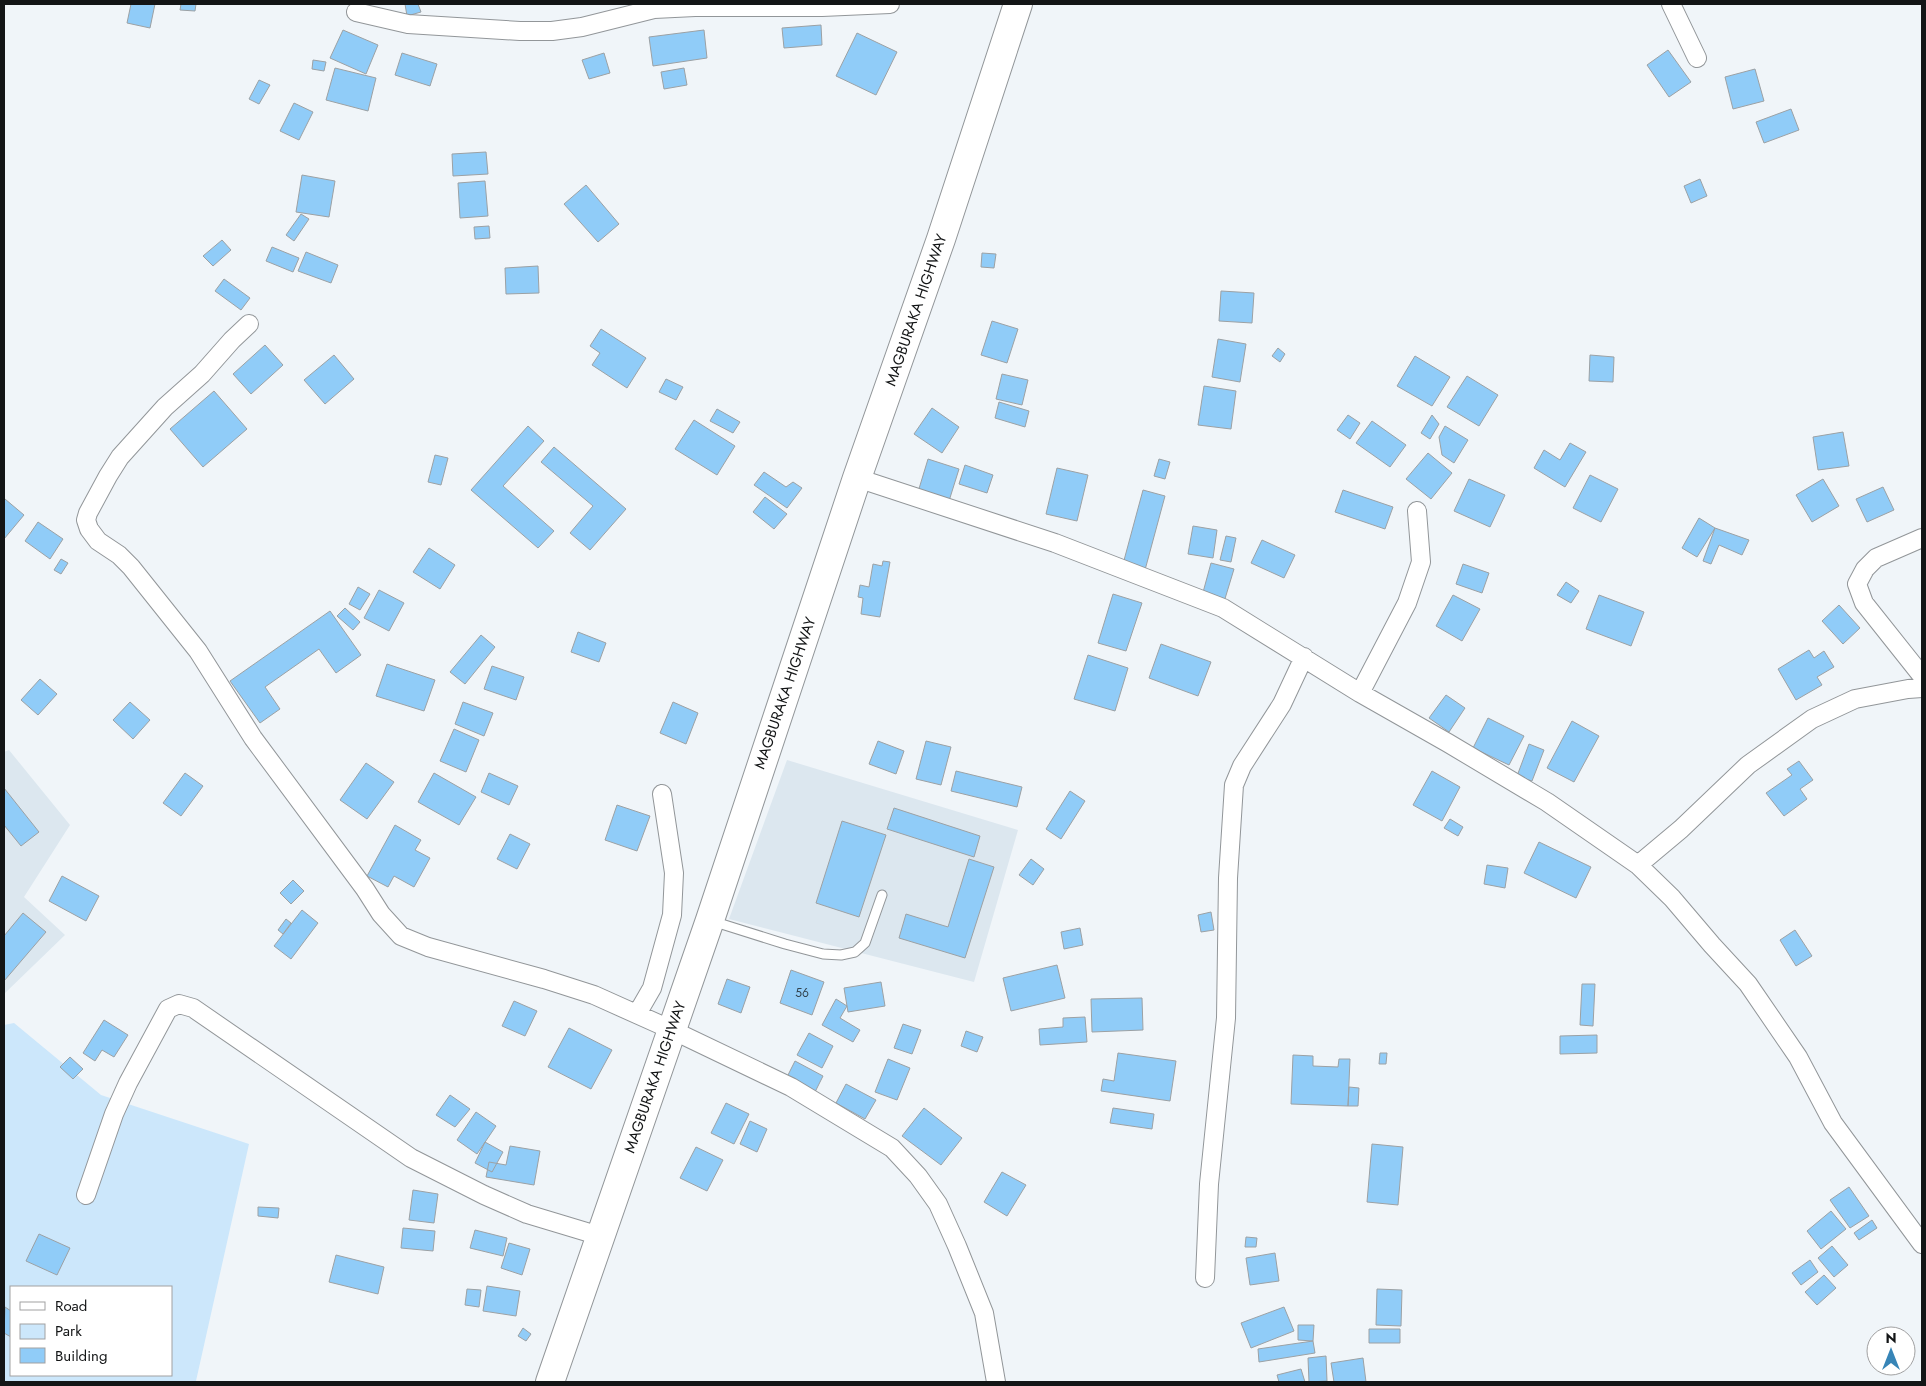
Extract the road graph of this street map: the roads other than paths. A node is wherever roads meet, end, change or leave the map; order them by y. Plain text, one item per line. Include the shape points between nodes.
1 (890, 4) edge
2 (1018, 4) edge
3 (1671, 4) edge
4 (356, 12) dead end
5 (1698, 58) dead end
6 (248, 324) dead end
7 (857, 478) junction
8 (1417, 511) dead end
9 (1922, 538) edge
10 (1304, 657) junction
11 (1922, 676) edge
12 (1922, 688) edge
13 (1360, 693) junction
14 (662, 794) dead end
15 (1638, 865) junction
16 (882, 894) dead end
17 (710, 920) junction
18 (637, 1014) junction
19 (672, 1030) junction
20 (86, 1195) dead end
21 (600, 1236) junction
22 (1922, 1244) edge
23 (1204, 1278) dead end
24 (550, 1382) edge
25 (996, 1382) edge

1 - 4 street via 654,9 552,31 408,24
2 - 7 main road, MAGBURAKA HIGHWAY via 941,239
3 - 5 street
6 - 18 street via 120,457 88,513 89,529 98,541 131,567 173,618 253,738 381,914 401,936 428,947 594,995
7 - 10 street via 1055,543 1222,608
7 - 17 main road, MAGBURAKA HIGHWAY
8 - 13 street via 1421,562 1417,575 1407,603
9 - 11 street via 1876,558 1857,584 1864,603
10 - 13 street
10 - 23 street via 1282,704 1242,766 1234,785 1228,878 1226,1018 1210,1175
12 - 15 street via 1855,699 1812,719 1748,765
13 - 15 street via 1547,802
14 - 18 street via 674,873 672,915 652,988
15 - 22 street via 1672,898 1748,984 1798,1057 1833,1122
16 - 17 lane via 865,943 855,952 841,956 785,944
17 - 19 main road, MAGBURAKA HIGHWAY
18 - 19 street
19 - 21 main road, MAGBURAKA HIGHWAY
19 - 25 street via 791,1088 846,1120 892,1148 918,1176 938,1204 984,1313
20 - 21 street via 128,1083 168,1009 179,1004 193,1008 411,1158 527,1214
21 - 24 main road, MAGBURAKA HIGHWAY

